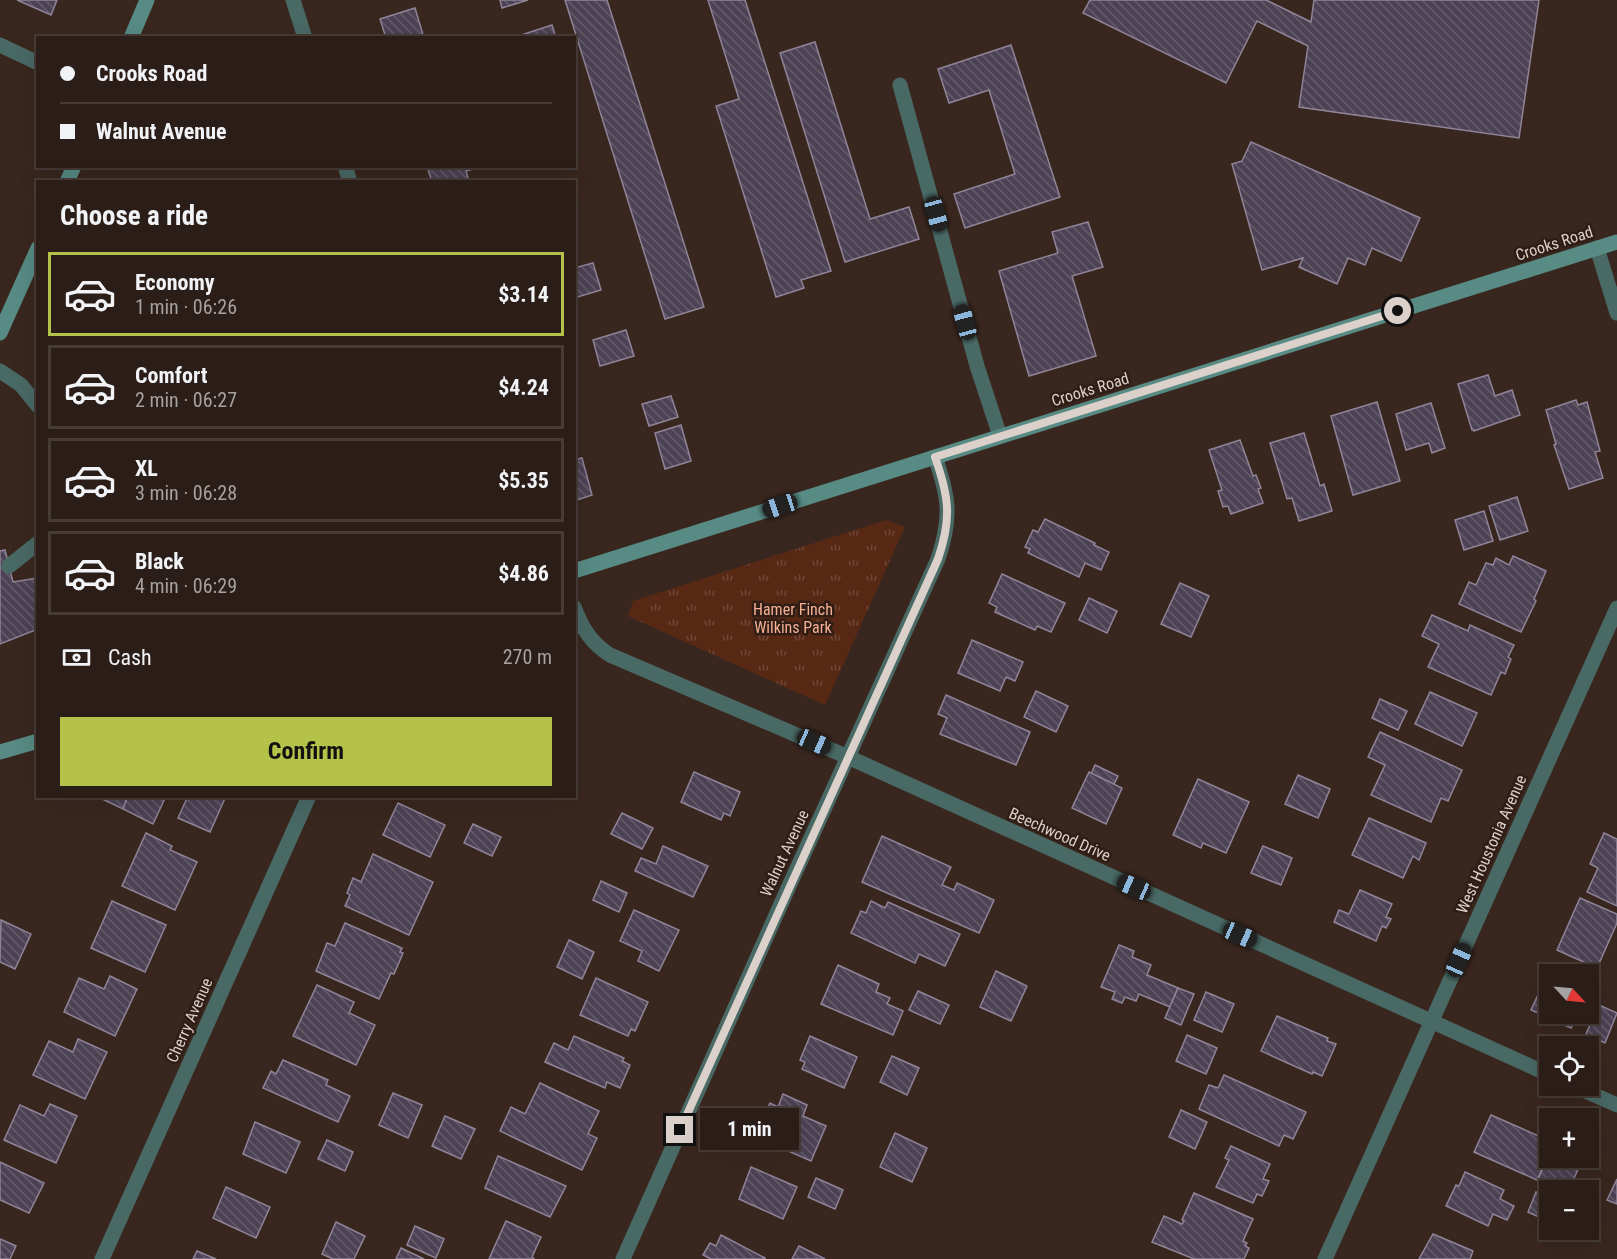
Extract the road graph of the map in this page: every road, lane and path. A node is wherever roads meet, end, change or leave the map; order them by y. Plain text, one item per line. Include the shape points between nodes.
1 (147, 0) edge
2 (293, 0) edge
3 (132, 36) edge
4 (304, 36) edge
5 (0, 45) edge
6 (36, 62) edge
7 (900, 85) dead end
8 (1617, 242) edge
9 (1597, 248) junction
10 (36, 252) edge
11 (1617, 313) edge
12 (0, 333) edge
13 (0, 371) edge
14 (36, 404) edge
15 (1000, 436) junction
16 (935, 457) junction
17 (36, 545) edge
18 (9, 566) dead end
19 (576, 570) edge
20 (1617, 608) edge
21 (576, 611) edge
22 (36, 742) edge
23 (0, 753) edge
24 (848, 757) junction
25 (308, 798) edge
26 (1431, 1022) junction
27 (1539, 1070) edge
28 (1597, 1096) edge
29 (1617, 1105) edge
30 (102, 1259) edge
31 (623, 1259) edge
32 (1325, 1259) edge

1 - 3 main road
2 - 4 street
5 - 6 street
7 - 15 street
8 - 9 main road, Crooks Road
9 - 11 street
9 - 15 main road, Crooks Road
10 - 12 main road
13 - 14 street via 21,385
15 - 16 main road, Crooks Road
16 - 19 main road, Crooks Road
16 - 24 street, Walnut Avenue via 946,497 946,535
17 - 18 street
20 - 26 street, West Houstonia Avenue
21 - 24 street, Beechwood Drive via 588,636 610,655
22 - 23 main road
24 - 26 street, Beechwood Drive
24 - 31 street, Walnut Avenue
25 - 30 street, Cherry Avenue
26 - 27 street, Beechwood Drive
26 - 32 street, West Houstonia Avenue
28 - 29 street

